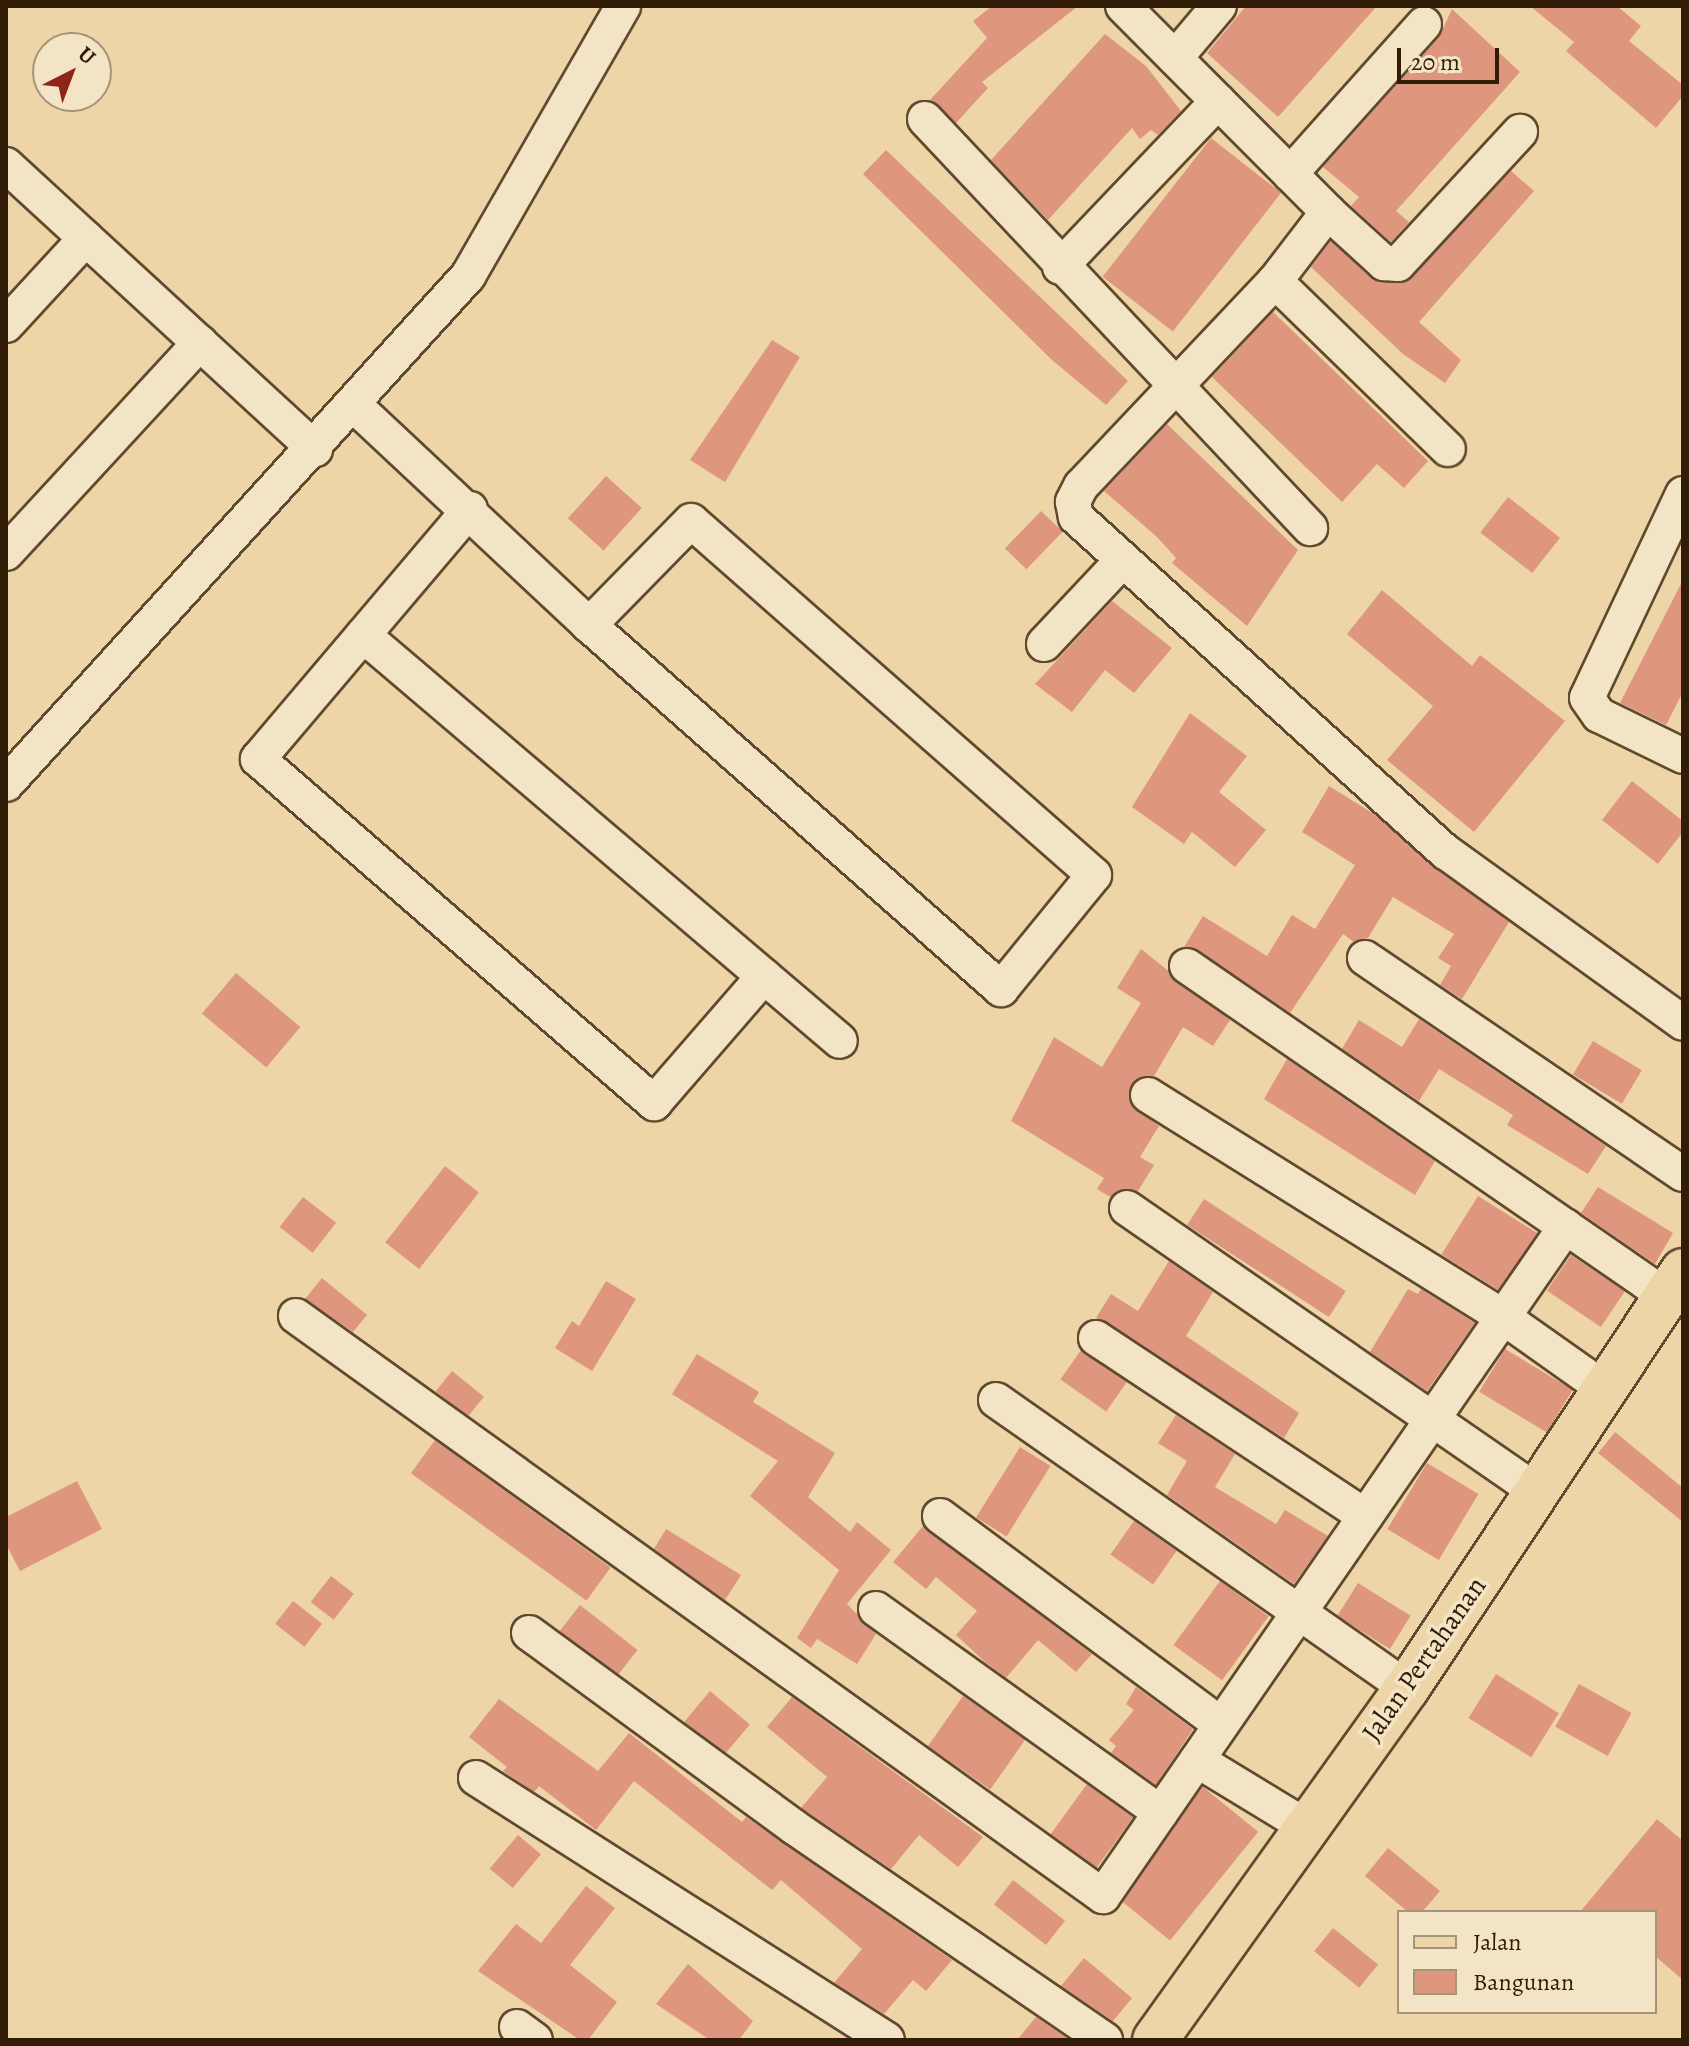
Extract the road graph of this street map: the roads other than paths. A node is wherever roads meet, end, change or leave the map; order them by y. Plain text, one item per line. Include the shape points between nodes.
1 (623, 6) edge
2 (1123, 6) edge
3 (1219, 6) edge
4 (1424, 24) dead end
5 (1175, 58) junction
6 (1218, 101) junction
7 (925, 119) dead end
8 (1520, 132) dead end
9 (6, 165) edge
10 (1290, 174) junction
11 (1328, 212) junction
12 (86, 238) junction
13 (1060, 267) junction
14 (1275, 281) junction
15 (6, 325) edge
16 (200, 343) junction
17 (1179, 383) junction
18 (355, 406) junction
19 (315, 449) junction
20 (1448, 449) dead end
21 (1683, 494) edge
22 (470, 509) junction
23 (1310, 528) dead end
24 (6, 553) edge
25 (1123, 560) junction
26 (589, 625) junction
27 (363, 635) junction
28 (1044, 644) dead end
29 (1683, 756) edge
30 (6, 784) edge
31 (1365, 958) dead end
32 (1187, 966) dead end
33 (764, 976) junction
34 (1683, 1023) edge
35 (840, 1041) dead end
36 (1148, 1095) dead end
37 (1683, 1174) edge
38 (1127, 1208) dead end
39 (1566, 1226) junction
40 (1674, 1283) edge
41 (296, 1316) dead end
42 (1503, 1317) junction
43 (1096, 1338) dead end
44 (1606, 1390) junction
45 (996, 1400) dead end
46 (1435, 1416) junction
47 (1539, 1493) junction
48 (940, 1516) dead end
49 (1365, 1516) junction
50 (876, 1609) dead end
51 (1300, 1612) junction
52 (529, 1633) dead end
53 (1407, 1688) junction
54 (1221, 1725) junction
55 (1197, 1760) junction
56 (476, 1778) dead end
57 (1161, 1813) junction
58 (1304, 1825) junction
59 (887, 2040) edge
60 (1105, 2040) edge
61 (1155, 2040) edge

1 - 18 street via 468,276
2 - 5 street
3 - 5 street
4 - 10 street
5 - 6 street
6 - 10 street
6 - 13 street
7 - 13 street
8 - 11 street via 1398,264 1384,263
9 - 12 street
10 - 11 street
11 - 14 street
12 - 15 street
12 - 16 street
13 - 17 street
14 - 17 street
14 - 20 street
16 - 19 street
16 - 24 street
17 - 23 street
17 - 25 street via 1073,502 1076,517
18 - 19 street
18 - 22 street
19 - 30 street
21 - 29 street via 1587,698 1599,715
22 - 26 street
22 - 27 street
25 - 28 street
25 - 34 street via 1446,852
26 - 26 street via 1001,989 1094,875 691,521
27 - 33 street
27 - 33 street via 258,759 654,1103
31 - 37 street
32 - 39 street
33 - 35 street
36 - 42 street
38 - 46 street
39 - 40 street
39 - 42 street
40 - 44 main road, Jalan Pertahanan
41 - 57 street via 1103,1896
42 - 44 street
42 - 46 street
43 - 49 street
44 - 47 main road, Jalan Pertahanan
45 - 51 street
46 - 47 street
46 - 49 street
47 - 53 main road, Jalan Pertahanan
48 - 54 street
49 - 51 street
50 - 57 street
51 - 53 street
51 - 54 street
52 - 60 street via 794,1827
53 - 58 main road, Jalan Pertahanan
54 - 55 street
55 - 57 street
55 - 58 street
56 - 59 street
58 - 61 main road, Jalan Pertahanan

